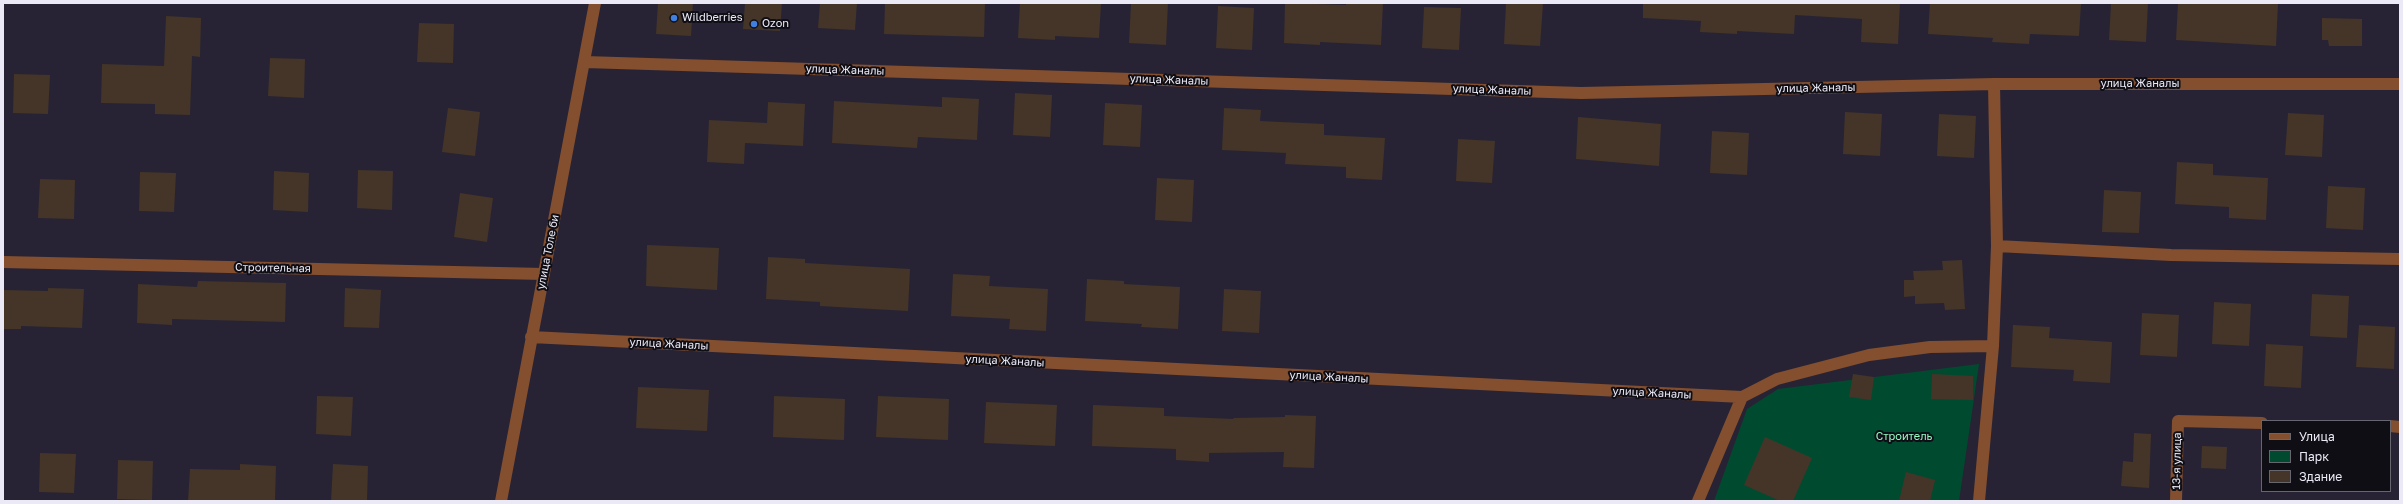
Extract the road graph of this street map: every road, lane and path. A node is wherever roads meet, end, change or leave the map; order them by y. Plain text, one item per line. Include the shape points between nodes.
1 (595, 3) edge
2 (585, 62) junction
3 (1994, 84) junction
4 (2400, 84) edge
5 (1997, 246) junction
6 (2400, 259) edge
7 (3, 262) edge
8 (544, 274) junction
9 (531, 337) junction
10 (1993, 346) junction
11 (1742, 397) junction
12 (2261, 423) edge
13 (501, 501) edge
14 (1698, 501) edge
15 (1979, 501) edge
16 (2176, 501) edge

1 - 2 street, улица Толе би
2 - 3 street, улица Жаналы via 1581,93
2 - 8 street, улица Толе би
3 - 4 street, улица Жаналы
3 - 5 street
5 - 6 street via 2171,255
5 - 10 street
7 - 8 street, Строительная
8 - 9 street, улица Толе би
9 - 11 street, улица Жаналы
9 - 13 street, улица Толе би
10 - 11 street via 1930,347 1869,355 1777,379
10 - 15 street
11 - 14 street
12 - 16 street, 13-я улица via 2178,421

